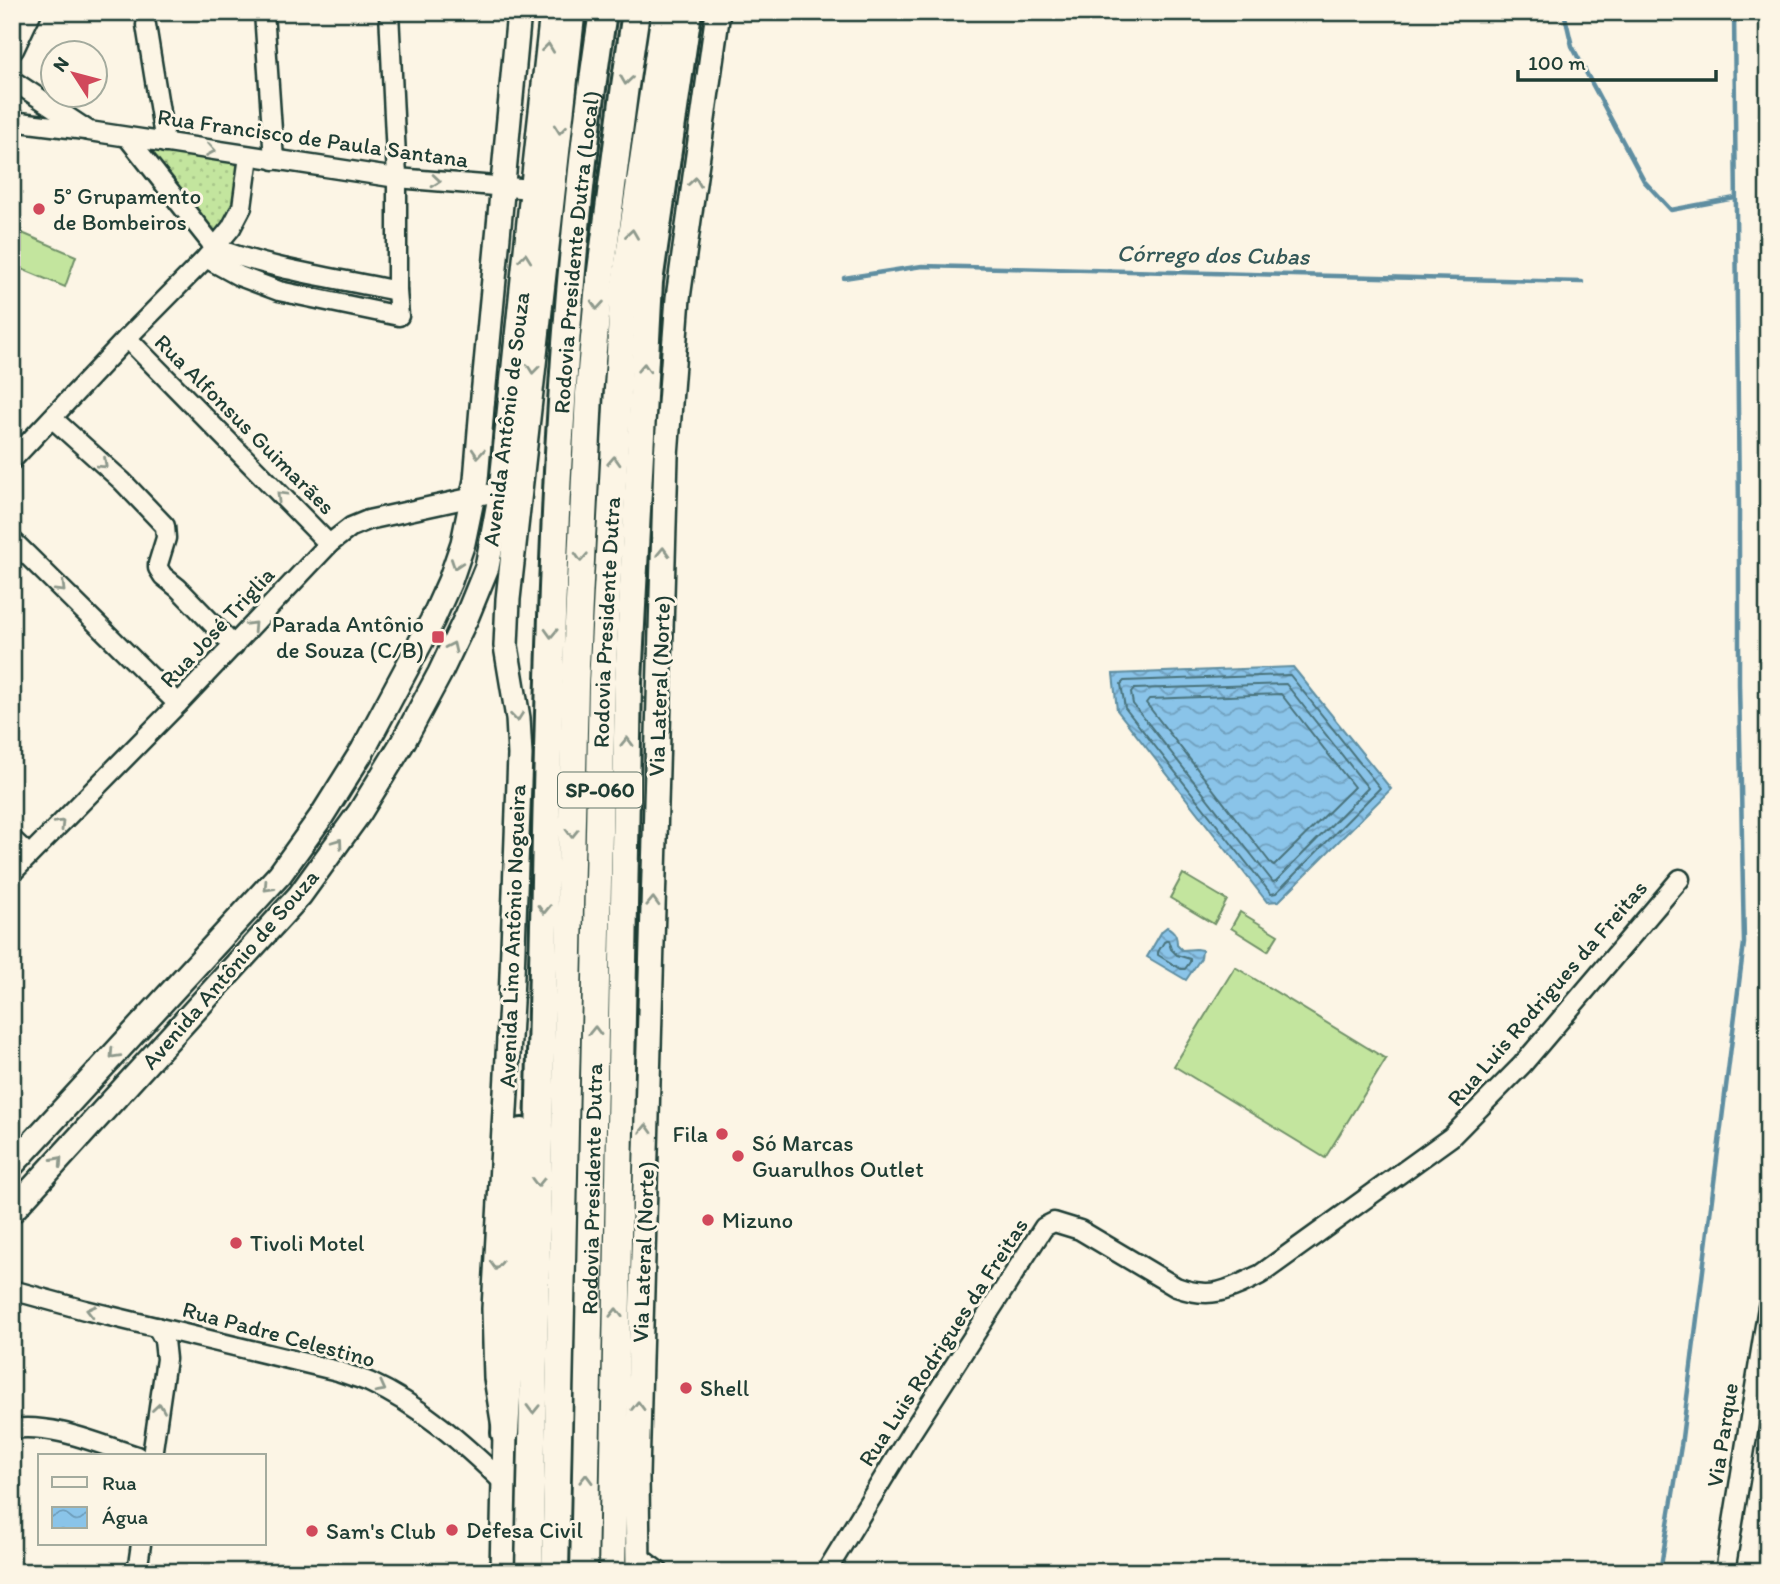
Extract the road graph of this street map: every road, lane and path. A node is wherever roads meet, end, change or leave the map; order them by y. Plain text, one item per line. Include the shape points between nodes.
1 (29, 12) edge
2 (264, 12) edge
3 (389, 12) edge
4 (519, 12) edge
5 (552, 12) edge
6 (573, 12) edge
7 (603, 12) edge
8 (636, 12) edge
9 (665, 12) edge
10 (688, 12) edge
11 (718, 12) edge
12 (146, 25) dead end
13 (12, 48) edge
14 (12, 80) edge
15 (12, 121) edge
16 (89, 131) junction
17 (128, 138) junction
18 (165, 143) junction
19 (249, 156) junction
20 (274, 160) junction
21 (397, 178) junction
22 (503, 186) junction
23 (532, 189) junction
24 (210, 253) junction
25 (397, 291) junction
26 (127, 338) junction
27 (52, 418) junction
28 (12, 460) edge
29 (501, 491) junction
30 (473, 498) junction
31 (12, 540) edge
32 (329, 544) junction
33 (234, 646) junction
34 (178, 704) junction
35 (12, 839) edge
36 (29, 855) junction
37 (12, 873) edge
38 (1680, 879) dead end
39 (541, 1065) junction
40 (12, 1165) edge
41 (12, 1211) edge
42 (12, 1290) edge
43 (1768, 1307) edge
44 (157, 1327) junction
45 (190, 1335) junction
46 (166, 1359) junction
47 (12, 1429) edge
48 (505, 1433) junction
49 (131, 1454) edge
50 (152, 1454) edge
51 (504, 1483) junction
52 (141, 1546) edge
53 (638, 1564) edge
54 (137, 1572) edge
55 (502, 1572) edge
56 (529, 1572) edge
57 (555, 1572) edge
58 (584, 1572) edge
59 (612, 1572) edge
60 (659, 1572) edge
61 (826, 1572) edge
62 (1725, 1572) edge

1 - 13 main road
2 - 20 street
3 - 21 street
4 - 22 main road, Avenida Antônio de Souza
23 -> 5 main road, Avenida Antônio de Souza
6 -> 48 main road, Avenida Lino Antônio Nogueira via 507,611 506,646 520,755 494,1309 496,1378
7 -> 39 highway, Rodovia Presidente Dutra (Local) / SP-060 via 579,196 556,491
8 -> 57 highway, Rodovia Presidente Dutra / SP-060 via 589,394 575,685
58 -> 9 highway, Rodovia Presidente Dutra / SP-060 via 603,670 624,297
59 -> 10 highway, Rodovia Presidente Dutra / SP-060 via 628,682 649,282
53 -> 11 main road, Via Lateral (Norte) via 639,1360 666,456 678,298
12 - 18 street
14 - 16 street, Rua Francisco de Paula Santana
15 - 16 street, Rua Francisco de Paula Santana
16 - 17 street, Rua Francisco de Paula Santana
17 - 18 street, Rua Francisco de Paula Santana
17 - 24 street
18 -> 19 street, Rua Francisco de Paula Santana
19 - 20 street, Rua Francisco de Paula Santana
19 - 24 street via 242,207
20 - 21 street, Rua Francisco de Paula Santana
21 -> 22 street, Rua Francisco de Paula Santana
21 - 25 street
22 - 23 street, Rua Francisco de Paula Santana
22 -> 30 main road, Avenida Antônio de Souza
29 -> 23 main road, Avenida Antônio de Souza
24 - 25 street
24 - 25 street via 239,276 272,289 399,316
24 - 26 street
26 - 27 street
32 -> 26 street, Rua Alfonsus Guimarães
27 - 28 street
27 -> 33 street via 165,526 158,568
29 - 30 street, Rua José Triglia
41 -> 29 main road, Avenida Antônio de Souza via 300,895 360,812 403,742 467,616 487,567
30 - 32 street, Rua José Triglia via 368,520
30 -> 40 main road, Avenida Antônio de Souza via 463,543 432,621 363,750 321,817 280,874
31 -> 34 street
33 -> 32 street, Rua José Triglia
33 - 34 street, Rua José Triglia
36 -> 34 street, Rua José Triglia
35 - 36 street
36 - 37 street, Rua José Triglia
38 - 61 street, Rua Luis Rodrigues da Freitas via 1522,1065 1451,1137 1261,1274 1214,1293 1194,1293 1080,1230 1054,1222 1044,1227
39 - 48 highway via 524,1095
39 -> 56 highway, SP-060
44 -> 42 street, Rua Padre Celestino
43 - 62 street, Via Parque
44 - 45 street, Rua Padre Celestino
44 - 46 street
45 - 46 street
45 -> 51 street, Rua Padre Celestino via 368,1381 437,1423
50 -> 46 street
47 - 49 street via 50,1429
48 - 51 main road, Avenida Lino Antônio Nogueira
51 - 55 main road, Avenida Lino Antônio Nogueira
52 - 54 street
53 - 60 street

